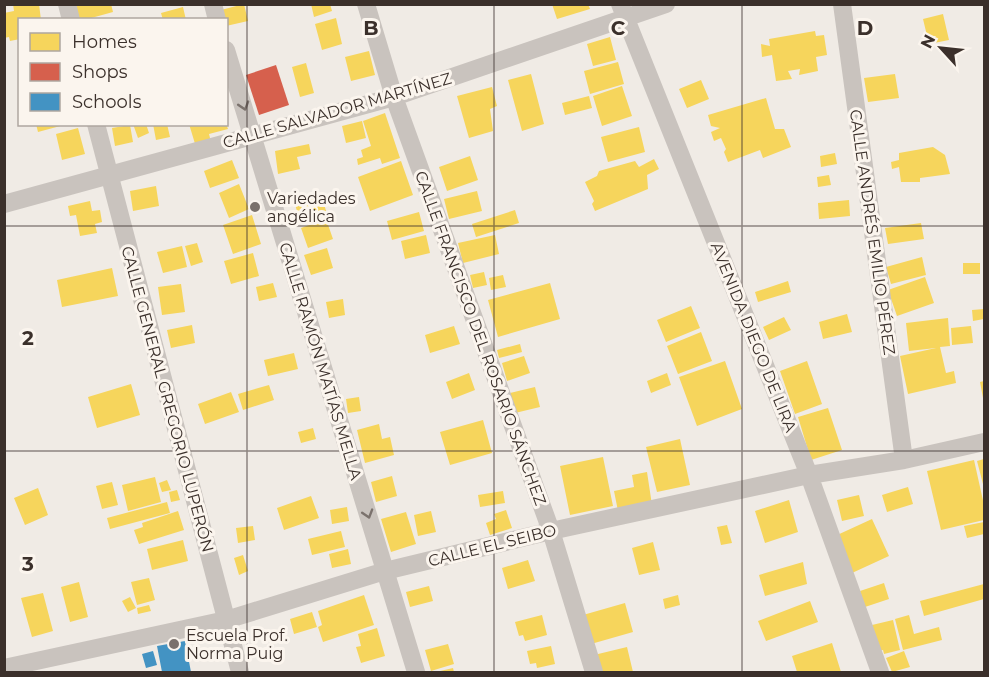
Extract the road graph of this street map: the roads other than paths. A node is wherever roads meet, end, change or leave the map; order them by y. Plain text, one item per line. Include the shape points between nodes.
1 (366, 4) edge
2 (666, 4) edge
3 (842, 4) edge
4 (622, 11) edge
5 (228, 57) edge
6 (394, 97) junction
7 (96, 126) edge
8 (252, 135) junction
9 (109, 177) junction
10 (4, 204) edge
11 (984, 442) edge
12 (904, 460) junction
13 (809, 475) junction
14 (550, 531) junction
15 (385, 572) junction
16 (226, 620) junction
17 (4, 668) edge
18 (240, 672) edge
19 (416, 672) edge
20 (594, 672) edge
21 (879, 672) edge

1 - 6 street, CALLE FRANCISCO DEL ROSARIO SÁNCHEZ
2 - 4 street, CALLE SALVADOR MARTÍNEZ
3 - 12 street, CALLE ANDRÉS EMILIO PÉREZ
4 - 6 street, CALLE SALVADOR MARTÍNEZ
4 - 13 street, AVENIDA DIEGO DE LIRA
5 -> 8 street, CALLE RAMÓN MATÍAS MELLA
6 - 8 street, CALLE SALVADOR MARTÍNEZ
6 - 14 street, CALLE FRANCISCO DEL ROSARIO SÁNCHEZ
7 - 9 street, CALLE GENERAL GREGORIO LUPERÓN
8 - 9 street, CALLE SALVADOR MARTÍNEZ
8 -> 15 street, CALLE RAMÓN MATÍAS MELLA
9 - 10 street, CALLE SALVADOR MARTÍNEZ
9 - 16 street, CALLE GENERAL GREGORIO LUPERÓN
11 - 12 street, CALLE EL SEIBO
12 - 13 street, CALLE EL SEIBO
13 - 14 street, CALLE EL SEIBO
13 - 21 street, AVENIDA DIEGO DE LIRA
14 - 15 street, CALLE EL SEIBO
14 - 20 street, CALLE FRANCISCO DEL ROSARIO SÁNCHEZ
15 - 16 street, CALLE EL SEIBO
15 - 19 street, CALLE RAMÓN MATÍAS MELLA
16 - 17 street, CALLE EL SEIBO
16 - 18 street, CALLE GENERAL GREGORIO LUPERÓN

